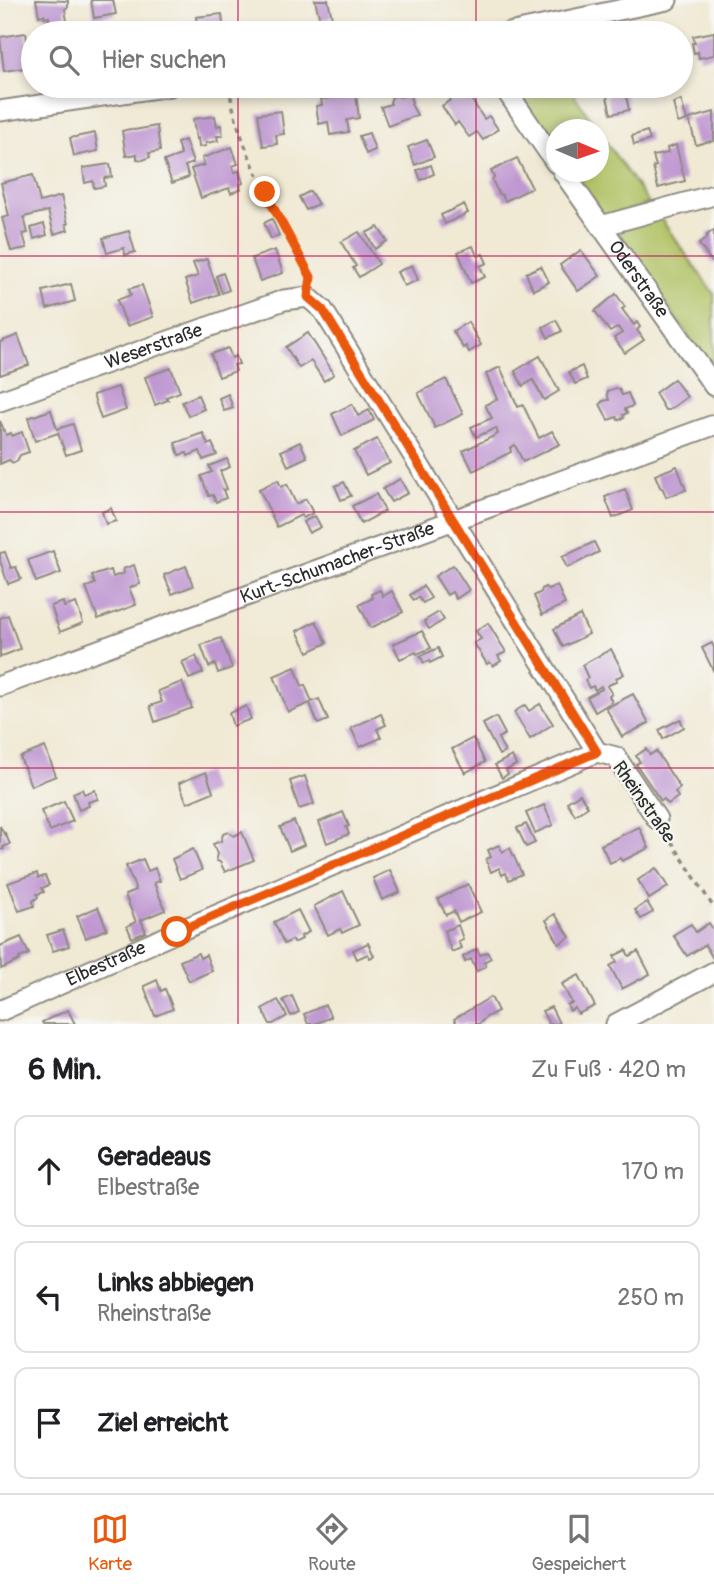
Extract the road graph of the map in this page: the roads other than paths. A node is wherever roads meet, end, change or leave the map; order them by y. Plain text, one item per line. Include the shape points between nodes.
1 (667, 0) edge
2 (566, 21) edge
3 (88, 98) edge
4 (511, 98) edge
5 (0, 111) edge
6 (546, 148) edge
7 (570, 182) edge
8 (714, 195) edge
9 (601, 226) junction
10 (308, 297) joint
11 (714, 386) edge
12 (0, 401) edge
13 (714, 425) edge
14 (454, 521) junction
15 (0, 686) edge
16 (597, 752) junction
17 (657, 820) road end
18 (714, 972) edge
19 (0, 1011) edge
20 (616, 1024) edge

1 - 2 street
3 - 5 street
4 - 6 street
7 - 9 street, Oderstraße
8 - 9 street
9 - 11 street, Oderstraße
10 - 12 street, Weserstraße via 284,300
10 - 14 street, Rheinstraße via 323,310
13 - 14 street, Kurt-Schumacher-Straße
14 - 15 street, Kurt-Schumacher-Straße
14 - 16 street, Rheinstraße
16 - 17 street, Rheinstraße via 616,757
16 - 19 street, Elbestraße
18 - 20 street

